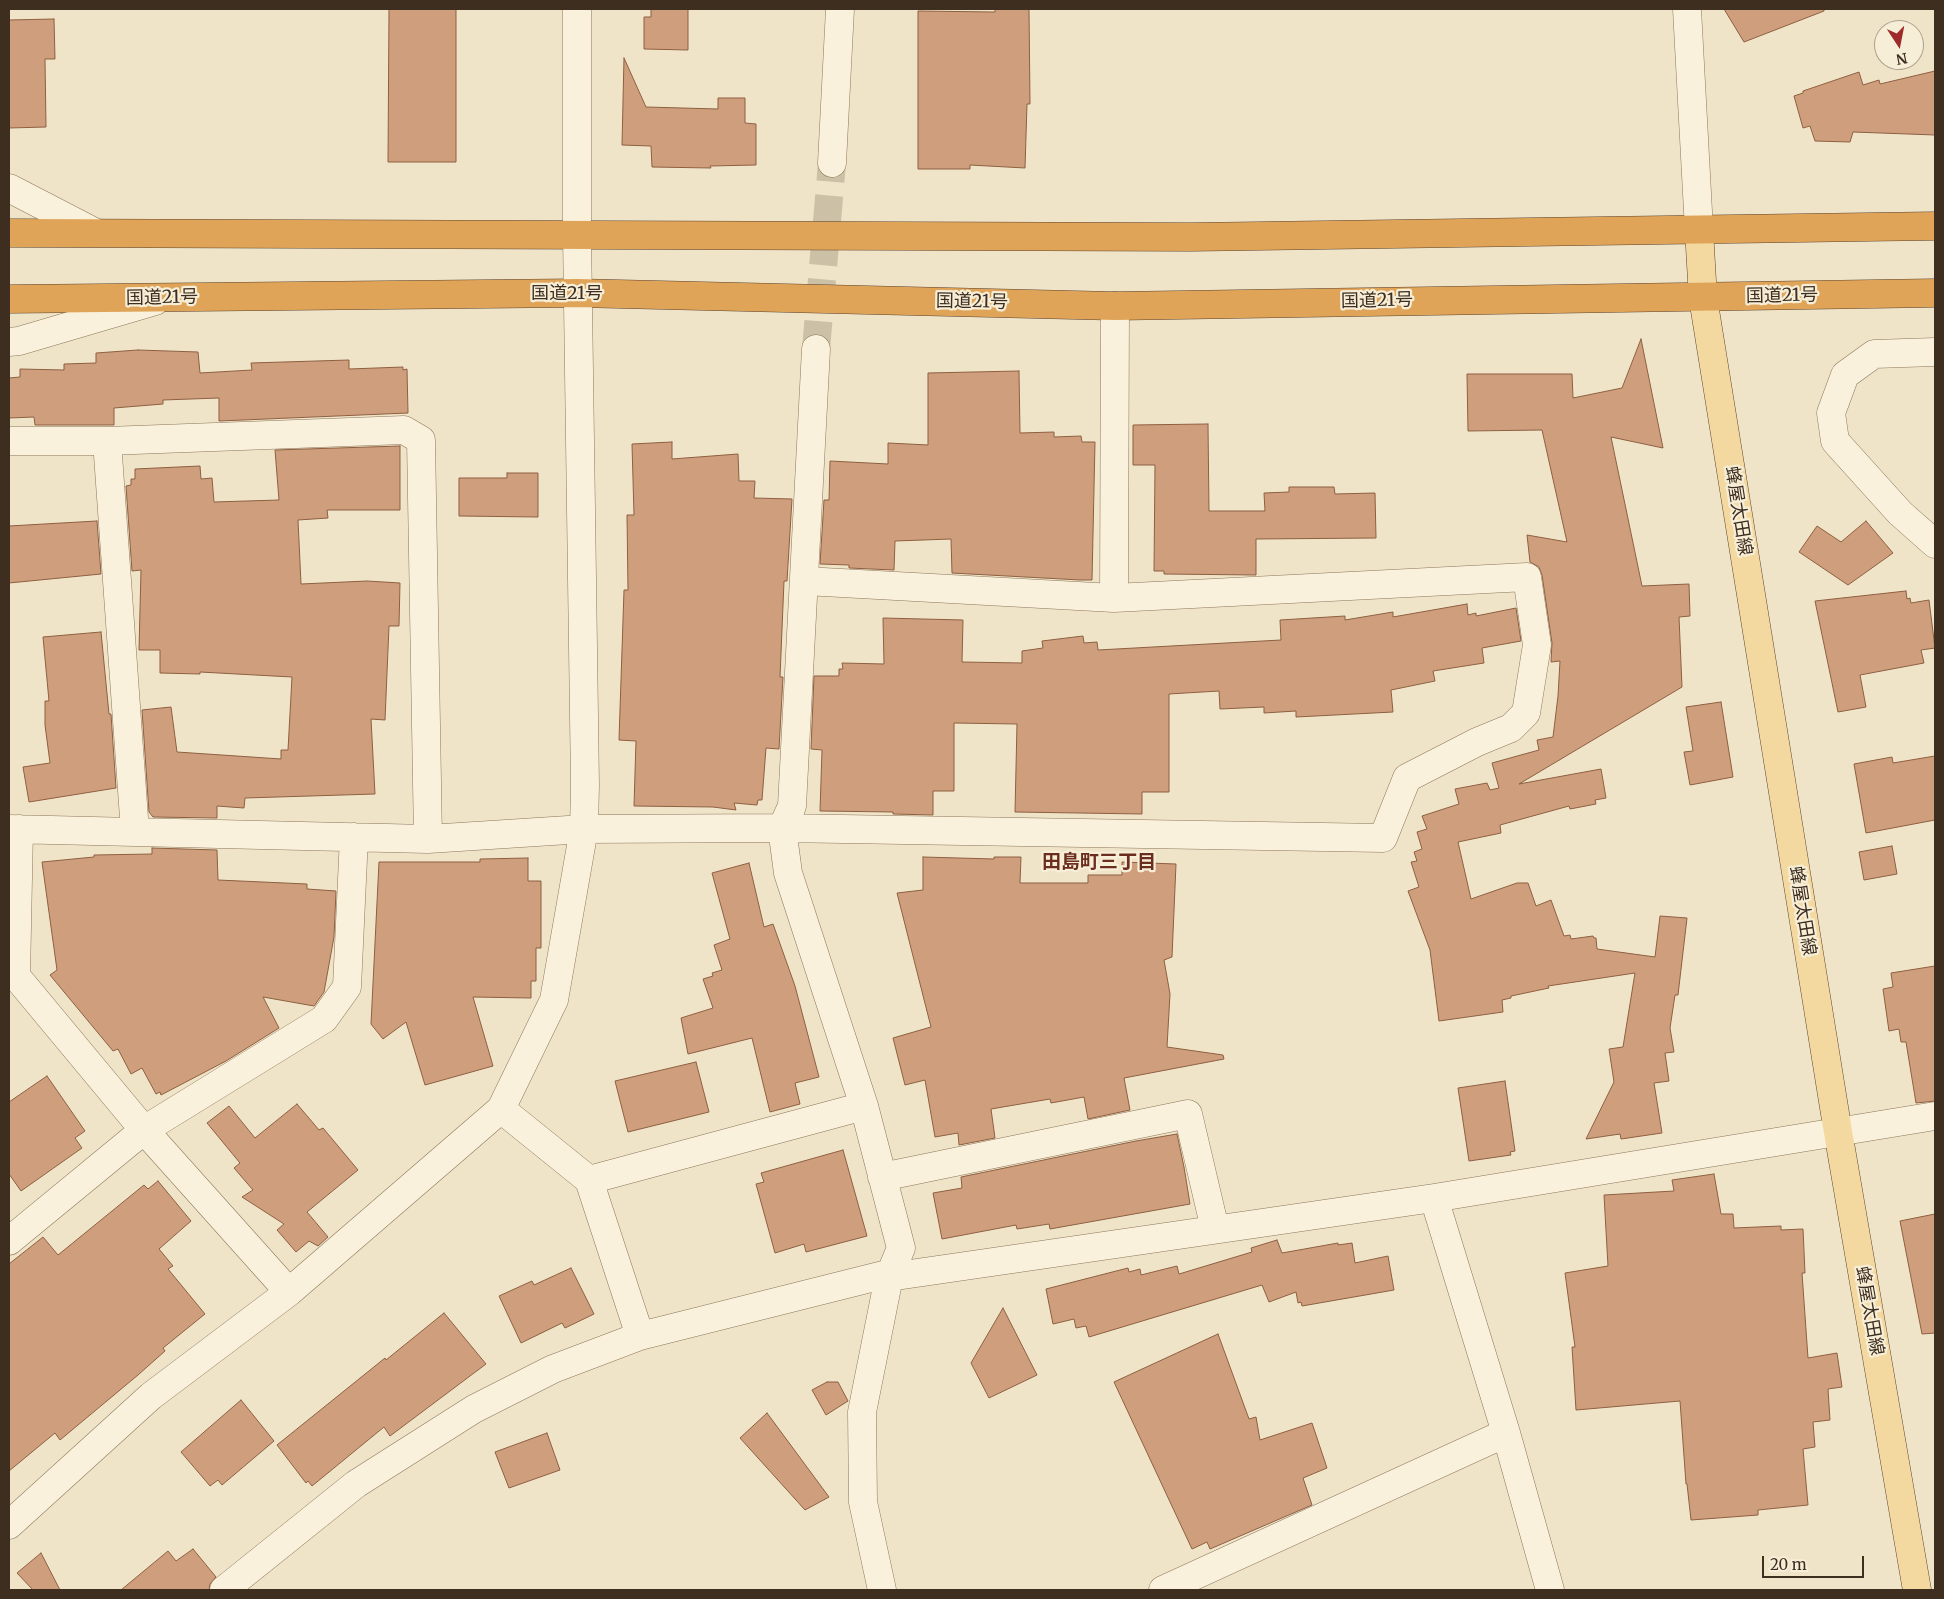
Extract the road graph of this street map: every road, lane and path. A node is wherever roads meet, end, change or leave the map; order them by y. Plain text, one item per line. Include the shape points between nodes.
1 (576, 9) edge
2 (840, 9) edge
3 (1687, 9) edge
4 (832, 163) tunnel mouth
5 (9, 188) edge
6 (1935, 226) edge
7 (1699, 230) junction
8 (94, 232) junction
9 (9, 233) edge
10 (576, 234) junction
11 (578, 293) junction
12 (1935, 293) edge
13 (166, 298) junction
14 (1703, 298) junction
15 (9, 299) edge
16 (1115, 306) junction
17 (9, 342) edge
18 (816, 349) tunnel mouth
19 (1935, 352) edge
20 (9, 441) edge
21 (107, 441) junction
22 (1935, 544) edge
23 (805, 581) junction
24 (1114, 598) junction
25 (782, 828) junction
26 (14, 829) edge
27 (584, 829) junction
28 (135, 832) junction
29 (354, 837) junction
30 (428, 838) junction
31 (12, 979) edge
32 (864, 1106) junction
33 (501, 1109) junction
34 (1935, 1116) edge
35 (144, 1130) junction
36 (1838, 1132) junction
37 (882, 1177) junction
38 (589, 1180) junction
39 (1434, 1198) junction
40 (1215, 1229) junction
41 (9, 1240) edge
42 (889, 1277) junction
43 (289, 1292) junction
44 (640, 1336) junction
45 (1506, 1432) junction
46 (9, 1525) edge
47 (224, 1590) edge
48 (882, 1590) edge
49 (1163, 1590) edge
50 (1550, 1590) edge
51 (1917, 1590) edge

1 - 10 street
2 - 4 street
3 - 7 street
5 - 8 street
6 - 7 highway
7 - 10 highway via 1192,237
7 - 14 main road, 蜂屋太田線
8 - 9 highway
8 - 10 highway
10 - 11 street
11 - 13 highway, 国道21号
11 - 16 highway, 国道21号
11 - 27 street
12 - 14 highway, 国道21号
13 - 15 highway, 国道21号
13 - 17 street
14 - 16 highway, 国道21号
14 - 36 main road, 蜂屋太田線
16 - 24 street
18 - 23 street
19 - 22 street via 1874,354 1845,375 1831,413 1835,441 1900,513
20 - 21 street
21 - 28 street
21 - 30 street via 404,430 421,440
23 - 24 street
23 - 25 street via 792,806
24 - 25 street via 1527,577 1537,645 1526,714 1511,728 1407,778 1383,838
25 - 27 street
25 - 32 street via 788,873
26 - 28 street
26 - 31 street
27 - 30 street
27 - 33 street via 554,1000
28 - 29 street
29 - 30 street
29 - 35 street via 347,987 330,1011 324,1019
31 - 35 street
32 - 37 street
32 - 38 street
33 - 38 street
33 - 43 street
34 - 36 street
35 - 41 street
35 - 43 street
36 - 39 street
36 - 51 main road, 蜂屋太田線
37 - 40 street via 1188,1114
37 - 42 street via 900,1248
38 - 44 street
39 - 40 street
39 - 45 street
40 - 42 street
42 - 44 street via 887,1274
42 - 48 street via 862,1412 863,1502
43 - 46 street via 151,1396
44 - 47 street via 553,1369 474,1409 356,1484
45 - 49 street
45 - 50 street

